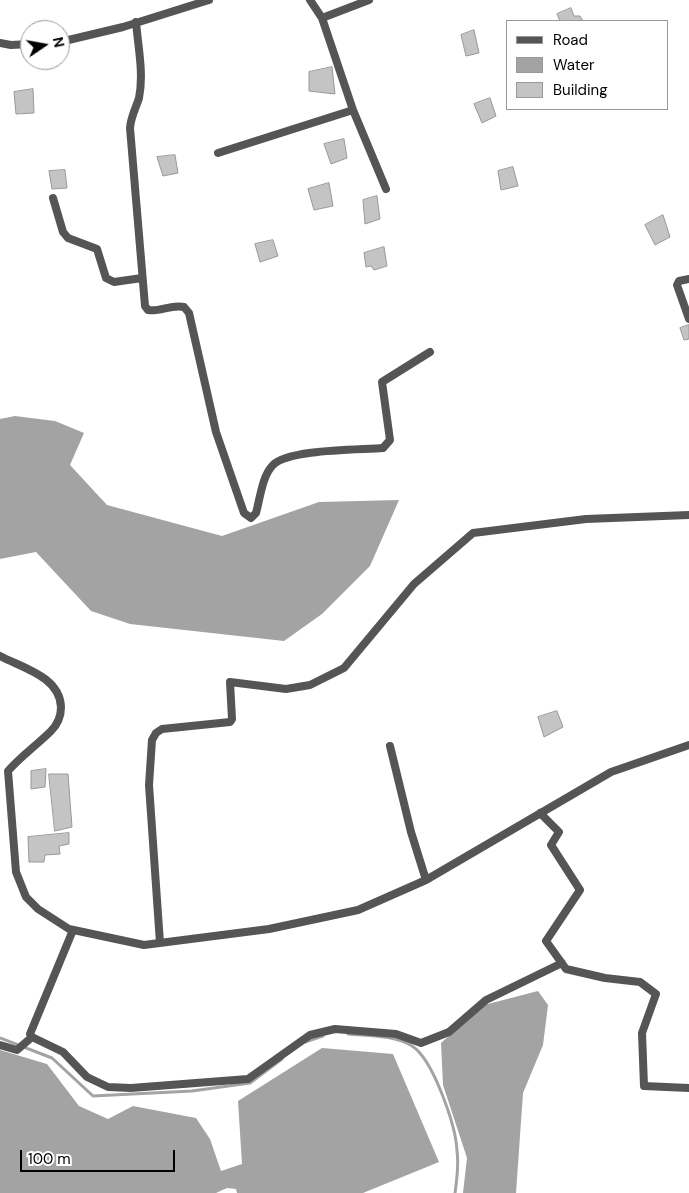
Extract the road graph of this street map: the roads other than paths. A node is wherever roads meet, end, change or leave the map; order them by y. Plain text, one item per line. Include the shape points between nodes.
1 (208, 0) edge
2 (310, 0) edge
3 (369, 0) edge
4 (322, 18) junction
5 (136, 22) junction
6 (70, 39) edge
7 (0, 43) edge
8 (20, 44) edge
9 (353, 110) junction
10 (218, 153) dead end
11 (386, 189) dead end
12 (53, 198) dead end
13 (142, 278) junction
14 (689, 279) edge
15 (689, 320) edge
16 (430, 352) dead end
17 (689, 515) edge
18 (0, 656) edge
19 (689, 745) edge
20 (390, 746) dead end
21 (540, 814) junction
22 (426, 880) junction
23 (73, 930) junction
24 (160, 943) junction
25 (562, 963) junction
26 (32, 1037) junction
27 (0, 1046) edge
28 (689, 1088) edge

1 - 5 street
2 - 4 street
3 - 4 street
4 - 9 street
5 - 6 street
5 - 13 street via 140,88 130,128
7 - 8 street
9 - 10 street
9 - 11 street
12 - 13 street via 63,232 68,238 97,249 106,278 114,282
13 - 16 street via 148,310 179,306 188,313 216,432 241,507 248,517 256,513 268,471 281,460 312,452 388,446 390,440 382,382
14 - 15 street via 679,281 677,285
17 - 24 street via 586,519 473,533 414,584 344,668 310,685 286,689 230,682 230,722 162,729 156,733 152,740 149,785
18 - 23 street via 52,682 61,697 61,717 52,730 8,771 8,785 16,872 26,897 38,909
19 - 21 street via 611,772
20 - 22 street via 410,832
21 - 22 street
21 - 25 street via 559,832 551,845 580,890 546,940
22 - 24 street via 358,910 269,929
23 - 24 street via 144,945
23 - 26 street via 32,1025
25 - 26 street via 486,1000 449,1032 421,1043 396,1034 335,1029 310,1035 248,1079 108,1087 87,1077 63,1052
25 - 28 street via 566,969 640,982 656,994 642,1033 644,1086
26 - 27 street via 17,1050

